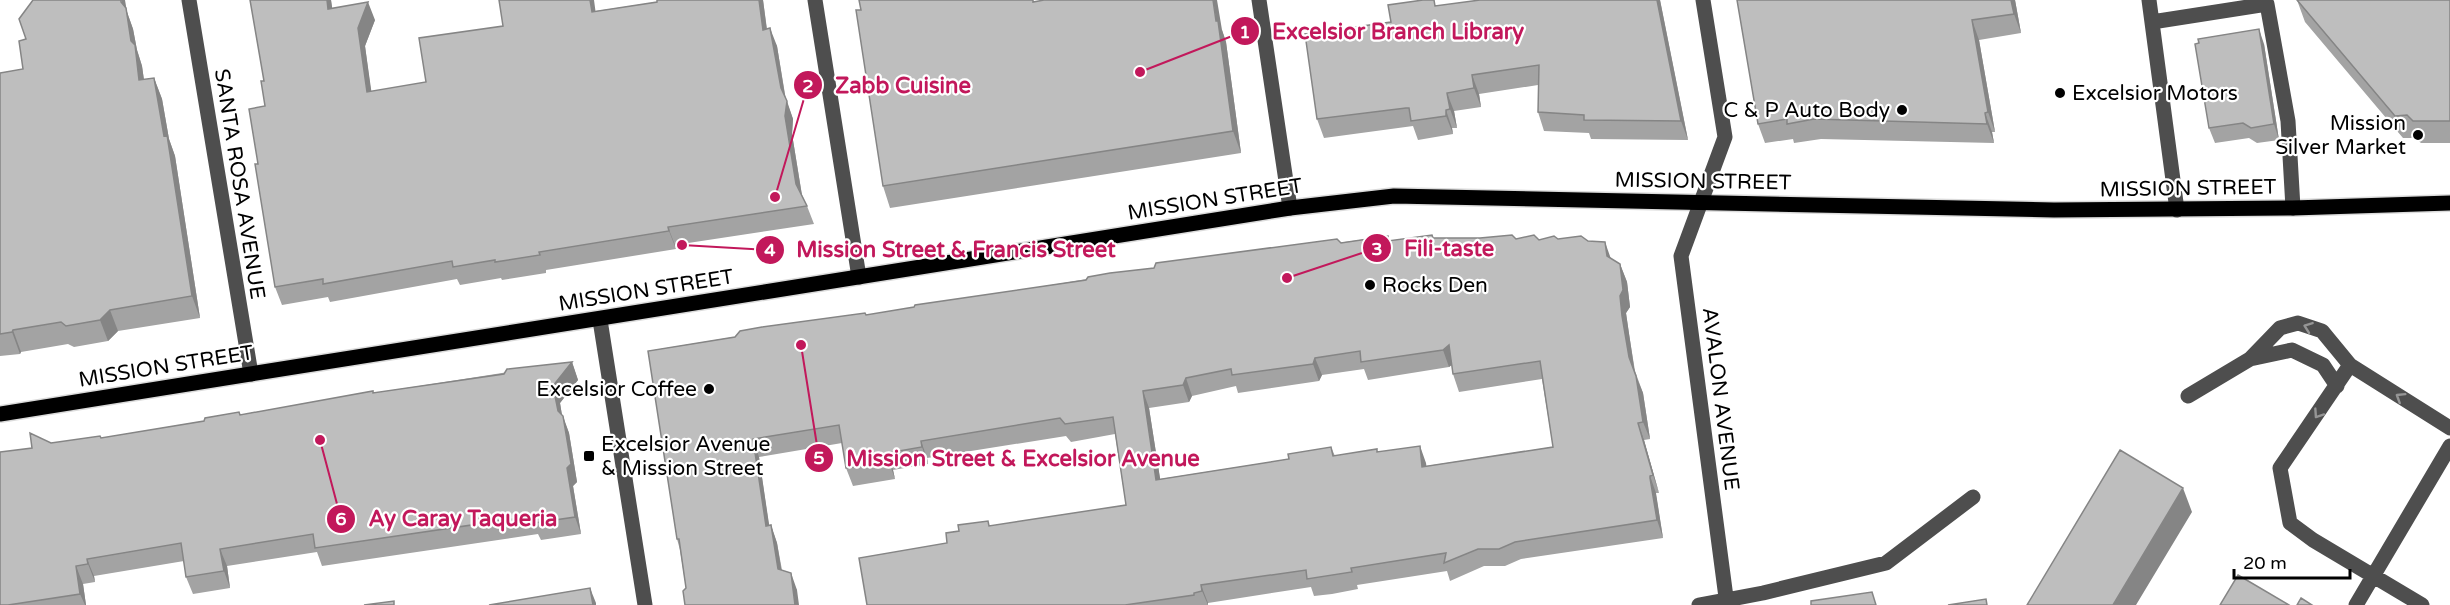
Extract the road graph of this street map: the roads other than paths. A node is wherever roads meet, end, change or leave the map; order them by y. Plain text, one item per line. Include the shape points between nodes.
1 (189, 0) edge
2 (814, 0) edge
3 (1259, 0) edge
4 (1703, 0) edge
5 (2149, 0) edge
6 (2152, 22) junction
7 (1702, 202) junction
8 (2450, 203) edge
9 (1290, 208) junction
10 (2293, 208) junction
11 (2176, 210) junction
12 (859, 277) junction
13 (600, 320) junction
14 (2250, 359) junction
15 (2350, 365) junction
16 (251, 374) junction
17 (2337, 386) junction
18 (2188, 396) dead end
19 (0, 414) edge
20 (2450, 428) edge
21 (2450, 446) edge
22 (1973, 497) dead end
23 (2374, 576) junction
24 (1727, 603) edge
25 (645, 605) edge
26 (1700, 605) edge
27 (2356, 605) edge
28 (2422, 605) edge

1 - 16 street, SANTA ROSA AVENUE
2 - 12 street
3 - 9 street
4 - 7 street, AVALON AVENUE via 1725,137
5 - 6 street
6 - 10 street via 2267,4 2288,121
6 - 11 street
7 - 9 main road, MISSION STREET via 1394,196
7 - 11 main road, MISSION STREET
7 - 24 street, AVALON AVENUE via 1682,256
8 - 10 main road, MISSION STREET
9 - 12 main road, MISSION STREET
10 - 11 main road, MISSION STREET
12 - 13 main road, MISSION STREET
13 - 16 main road, MISSION STREET
13 - 25 street
15 -> 14 street via 2322,331 2298,323 2280,328
14 - 17 street via 2292,350 2323,365
14 - 18 street
15 - 17 street
20 -> 15 street
16 - 19 main road, MISSION STREET
17 -> 23 street via 2280,468 2290,523
21 - 23 street
22 - 24 street via 1886,563
23 - 27 street
23 - 28 street
24 - 26 street

